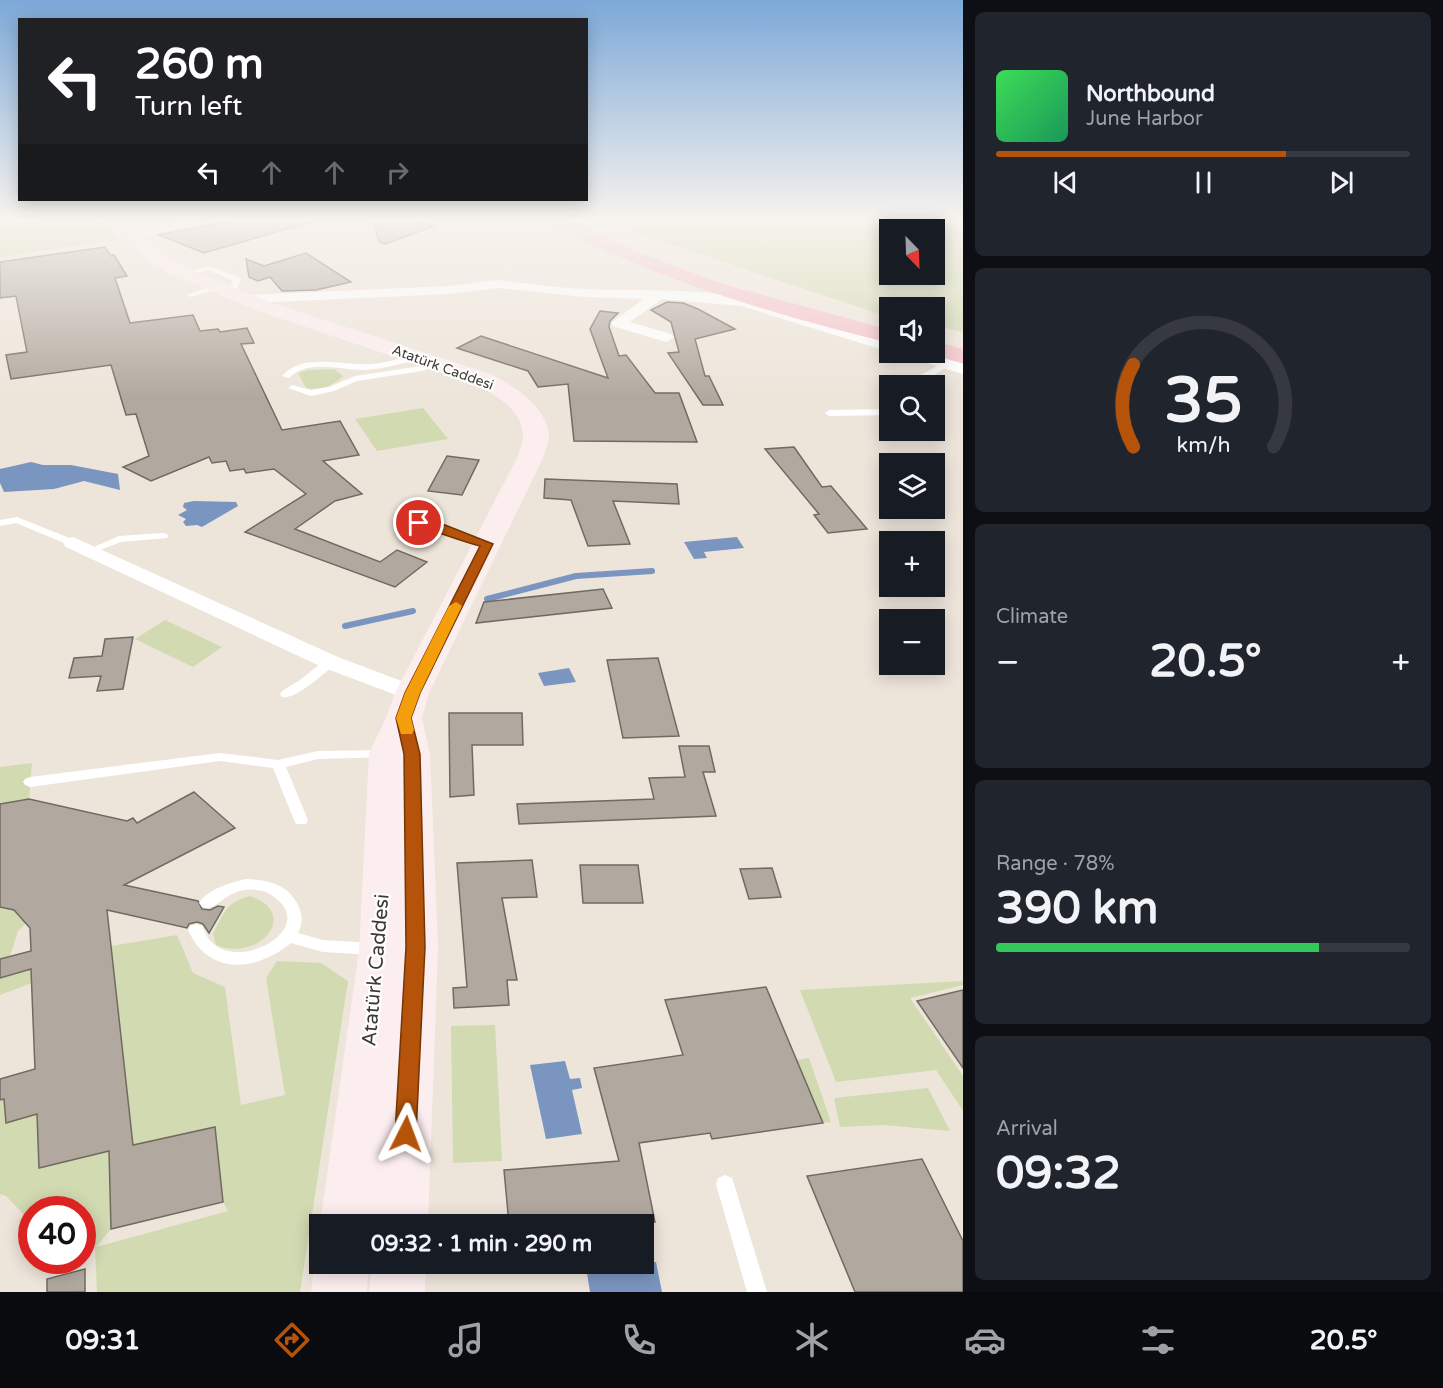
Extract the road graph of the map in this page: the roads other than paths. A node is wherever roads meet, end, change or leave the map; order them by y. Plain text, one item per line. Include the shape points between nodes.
1 (179, 277) edge
2 (686, 277) edge
3 (737, 277) edge
4 (230, 293) junction
5 (659, 295) junction
6 (765, 302) junction
7 (784, 316) junction
8 (879, 320) edge
9 (879, 334) edge
10 (666, 337) dead end
11 (945, 337) edge
12 (963, 341) edge
13 (879, 345) edge
14 (947, 356) edge
15 (427, 359) junction
16 (963, 369) edge
17 (925, 375) edge
18 (286, 376) dead end
19 (292, 388) dead end
20 (879, 412) edge
21 (829, 413) dead end
22 (398, 518) dead end
23 (0, 523) edge
24 (163, 536) dead end
25 (487, 544) junction
26 (82, 547) junction
27 (330, 662) junction
28 (286, 694) dead end
29 (404, 729) junction
30 (278, 764) junction
31 (30, 782) dead end
32 (301, 820) dead end
33 (207, 903) dead end
34 (196, 930) dead end
35 (289, 936) junction
36 (398, 948) junction
37 (725, 1184) dead end
38 (349, 1214) edge
39 (401, 1214) edge
40 (341, 1274) edge
41 (398, 1274) edge
42 (339, 1292) edge
43 (397, 1292) edge
44 (757, 1292) edge

1 - 4 street, Atatürk Caddesi via 186,284
2 - 6 highway
3 - 8 highway
4 - 5 street via 449,291 497,284
4 - 15 street, Atatürk Caddesi
5 - 7 street via 743,302
5 - 10 street via 618,322
6 - 7 street
6 - 9 highway
7 - 13 street
11 - 12 highway
14 - 16 street
14 - 17 lane
15 - 18 lane via 348,367 321,364 299,367
15 - 19 lane via 422,368 355,379 331,389 311,393
15 - 25 street, Atatürk Caddesi via 509,393 527,412 537,435 530,458
20 - 21 lane
22 - 25 lane
23 - 26 lane via 17,520
24 - 26 lane
25 - 29 street, Atatürk Caddesi
26 - 27 street
27 - 28 lane
27 - 29 street
29 - 30 lane
29 - 36 street, Atatürk Caddesi
30 - 31 lane via 220,757
30 - 32 lane
33 - 35 lane via 226,890 251,884 274,888 290,900 296,917
34 - 35 lane via 202,944 217,955 237,959 260,956
35 - 36 lane via 323,946
36 - 38 street, Atatürk Caddesi
36 - 39 street, Atatürk Caddesi
37 - 44 lane
40 - 42 street
41 - 43 street

